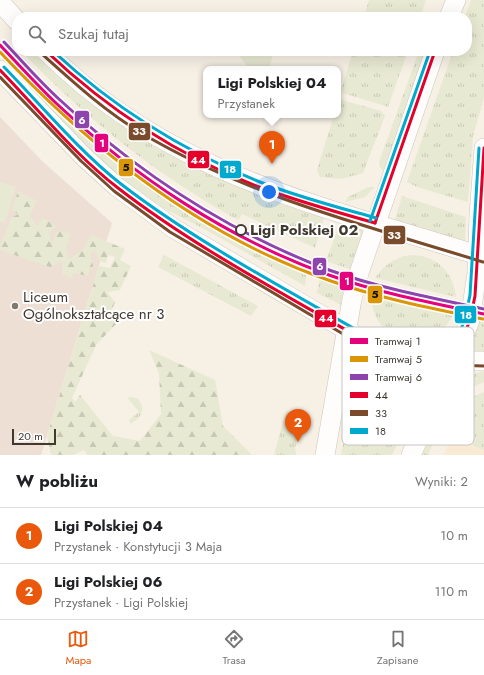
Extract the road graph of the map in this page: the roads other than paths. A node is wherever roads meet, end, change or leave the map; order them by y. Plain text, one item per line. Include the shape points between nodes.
1 (456, 0) edge
2 (0, 2) edge
3 (451, 12) edge
4 (12, 15) edge
5 (51, 56) edge
6 (434, 56) edge
7 (0, 70) edge
8 (484, 148) edge
9 (374, 223) junction
10 (481, 256) edge
11 (344, 327) edge
12 (347, 327) edge
13 (467, 327) edge
14 (342, 359) edge
15 (416, 445) edge
16 (326, 455) edge
17 (411, 455) edge

1 - 3 street
2 - 4 street
5 - 9 street via 102,101 138,126 184,152 275,192
6 - 9 street
7 - 11 street via 84,157 117,187 173,228
8 - 10 street
9 - 10 street
9 - 12 street via 356,284
10 - 13 street
14 - 16 street
15 - 17 street

